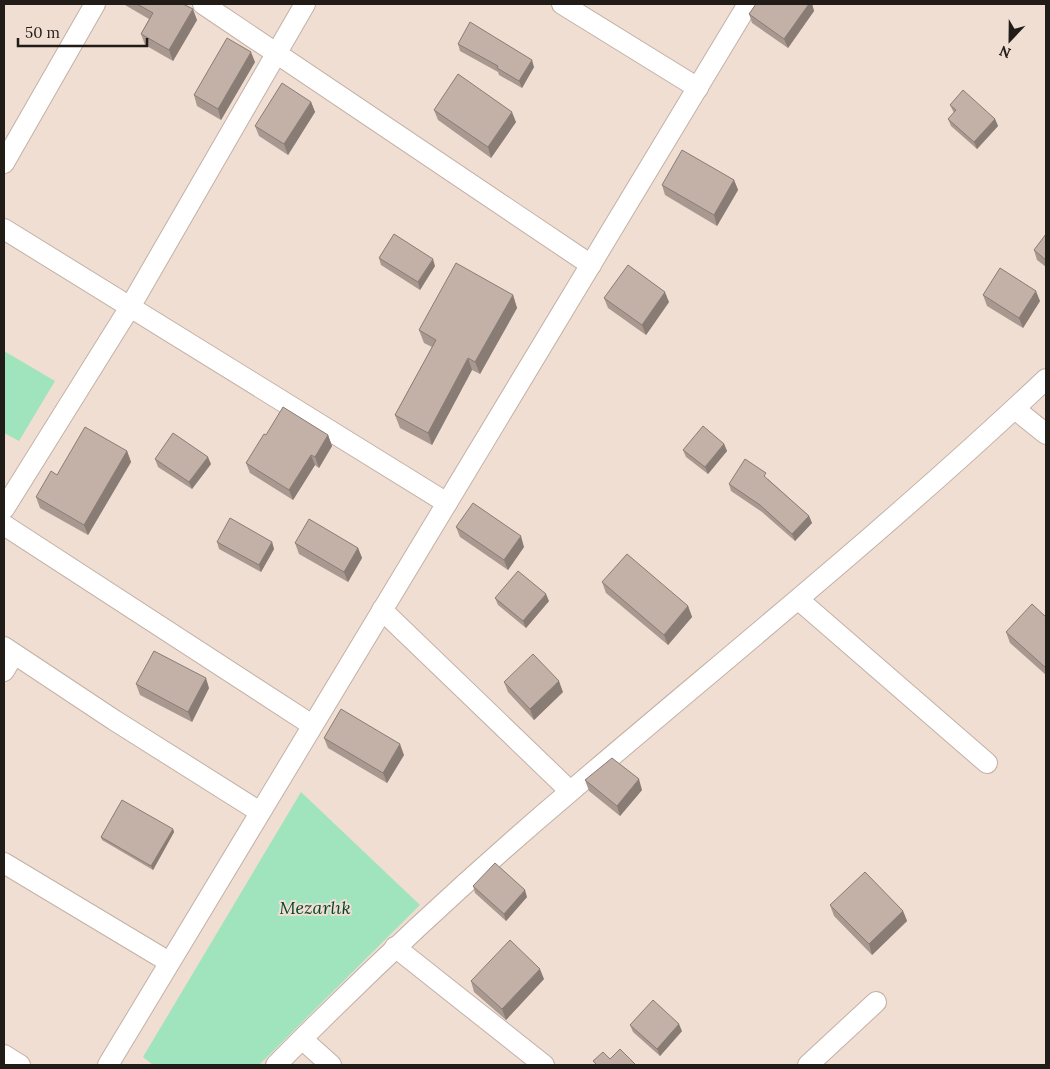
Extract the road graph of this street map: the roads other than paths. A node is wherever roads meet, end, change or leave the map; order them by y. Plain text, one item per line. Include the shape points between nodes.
1 (95, 4) edge
2 (203, 4) edge
3 (305, 4) edge
4 (562, 4) edge
5 (748, 4) edge
6 (277, 53) junction
7 (698, 88) junction
8 (4, 163) edge
9 (4, 228) edge
10 (590, 265) junction
11 (130, 306) junction
12 (1046, 380) edge
13 (1015, 409) junction
14 (1046, 434) edge
15 (447, 503) junction
16 (4, 509) edge
17 (4, 525) edge
18 (799, 600) junction
19 (382, 610) junction
20 (7, 657) edge
21 (312, 726) junction
22 (987, 763) dead end
23 (570, 791) junction
24 (260, 812) junction
25 (4, 863) edge
26 (395, 947) junction
27 (169, 962) junction
28 (876, 1002) dead end
29 (302, 1039) junction
30 (4, 1055) edge
31 (117, 1061) edge
32 (20, 1065) edge
33 (276, 1065) edge
34 (331, 1065) edge
35 (544, 1065) edge
36 (808, 1065) edge

1 - 8 street
2 - 6 street
3 - 6 street
4 - 7 street
5 - 7 street
6 - 10 street
6 - 11 street
7 - 10 street
9 - 11 street
10 - 15 street
11 - 15 street
11 - 16 street
12 - 13 street
13 - 14 street
13 - 18 street
15 - 19 street
17 - 21 street
18 - 22 street
18 - 23 street
19 - 21 street
19 - 23 street
20 - 24 street
21 - 24 street
23 - 26 street
24 - 27 street
25 - 27 street
26 - 29 street
26 - 35 street
27 - 31 street
28 - 36 street
29 - 33 street
29 - 34 street
30 - 32 street

